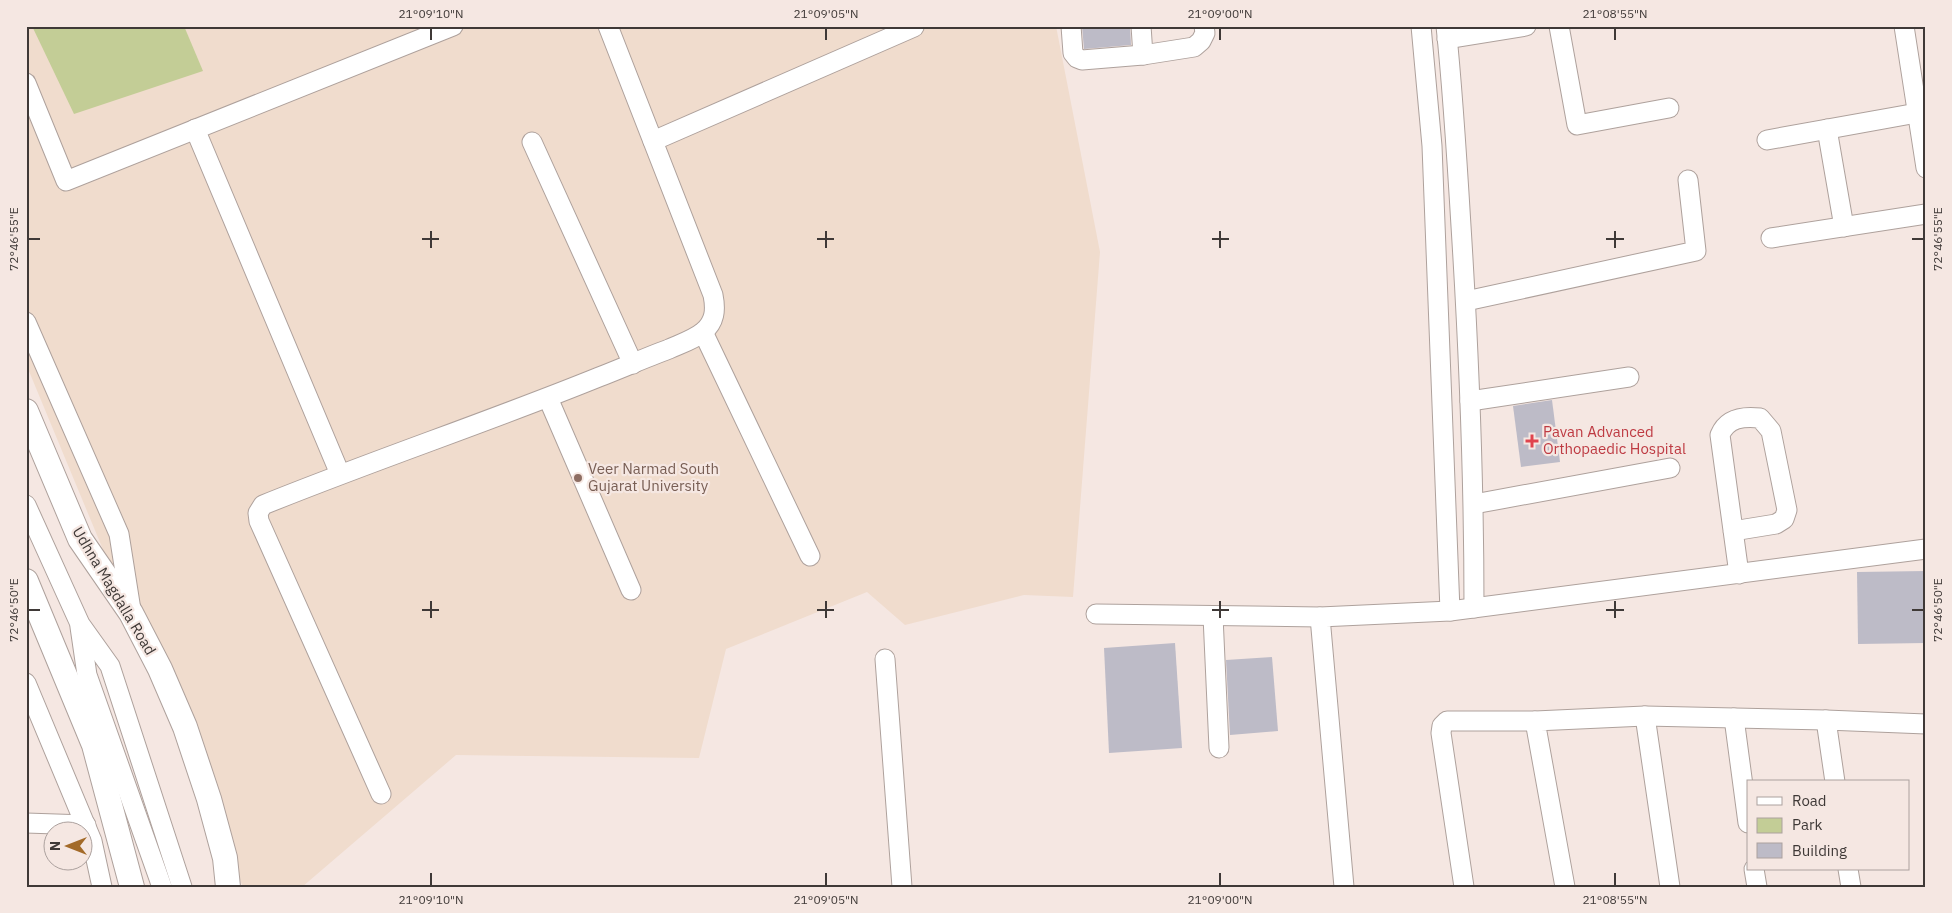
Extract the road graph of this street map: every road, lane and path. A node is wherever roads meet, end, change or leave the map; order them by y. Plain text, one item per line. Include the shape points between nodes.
1 (453, 26) edge
2 (608, 26) edge
3 (1071, 26) edge
4 (1141, 26) edge
5 (1204, 26) edge
6 (1421, 26) edge
7 (1526, 26) edge
8 (1559, 26) edge
9 (1904, 26) edge
10 (914, 27) edge
11 (1446, 33) edge
12 (1143, 55) junction
13 (26, 83) edge
14 (1669, 108) dead end
15 (1917, 112) junction
16 (195, 129) junction
17 (1827, 129) junction
18 (653, 140) junction
19 (1767, 140) dead end
20 (532, 142) dead end
21 (1926, 168) edge
22 (1688, 180) dead end
23 (1926, 214) edge
24 (1844, 227) junction
25 (1771, 238) dead end
26 (1466, 300) junction
27 (26, 322) edge
28 (703, 332) junction
29 (633, 364) junction
30 (1629, 377) dead end
31 (548, 398) junction
32 (1470, 401) junction
33 (26, 411) edge
34 (1670, 468) dead end
35 (340, 474) junction
36 (1474, 504) junction
37 (26, 505) edge
38 (1733, 531) junction
39 (1926, 549) edge
40 (810, 556) dead end
41 (1739, 574) junction
42 (26, 581) edge
43 (631, 590) dead end
44 (1474, 608) junction
45 (1450, 611) junction
46 (131, 613) junction
47 (1096, 614) dead end
48 (1213, 616) junction
49 (1320, 617) junction
50 (80, 624) junction
51 (885, 660) dead end
52 (26, 683) edge
53 (1645, 716) junction
54 (1734, 718) junction
55 (1535, 720) junction
56 (1826, 720) junction
57 (1926, 724) edge
58 (1219, 748) dead end
59 (1835, 780) edge
60 (381, 794) dead end
61 (1747, 816) edge
62 (84, 820) edge
63 (26, 823) edge
64 (42, 824) edge
65 (92, 841) edge
66 (1754, 870) edge
67 (1848, 870) edge
68 (102, 887) edge
69 (132, 887) edge
70 (162, 887) edge
71 (182, 887) edge
72 (228, 887) edge
73 (902, 887) edge
74 (1344, 887) edge
75 (1464, 887) edge
76 (1565, 887) edge
77 (1670, 887) edge
78 (1757, 887) edge
79 (1851, 887) edge

1 - 16 street
2 - 18 street
3 - 12 street via 1076,58
4 - 12 street
5 - 12 street via 1201,41 1194,47
6 - 45 street via 1432,146
7 - 11 street
8 - 14 street via 1577,125
9 - 15 street
10 - 18 street
11 - 26 street via 1457,142
13 - 16 street via 66,181
15 - 17 street
15 - 21 street
16 - 35 street
17 - 19 street
17 - 24 street
18 - 28 street via 714,295 716,308 712,322
20 - 29 street
22 - 26 street via 1696,251
23 - 24 street
24 - 25 street
26 - 32 street
27 - 46 street via 119,534
28 - 29 street
28 - 40 street
29 - 31 street
30 - 32 street
31 - 35 street
31 - 43 street
32 - 36 street
33 - 46 main road, Udhna Magdalla Road via 80,539
34 - 36 street
35 - 60 street via 263,505 258,516
36 - 44 street
37 - 50 street
38 - 38 street via 1720,435 1724,426 1733,420 1760,418 1771,431 1787,510 1784,519 1776,524
38 - 41 street
39 - 41 street
41 - 44 street
42 - 69 main road via 94,745
44 - 45 street
45 - 49 street
46 - 72 main road, Udhna Magdalla Road via 185,727 210,799 225,858
47 - 48 street
48 - 49 street
48 - 58 street
49 - 74 street
50 - 70 street via 87,676
50 - 71 street via 110,666
51 - 73 street
52 - 62 street
53 - 54 street
53 - 55 street
53 - 77 street
54 - 56 street
54 - 61 street
55 - 75 street via 1451,720 1442,726
55 - 76 street
56 - 57 street
56 - 59 street
63 - 64 street
65 - 68 street
66 - 78 street
67 - 79 street

